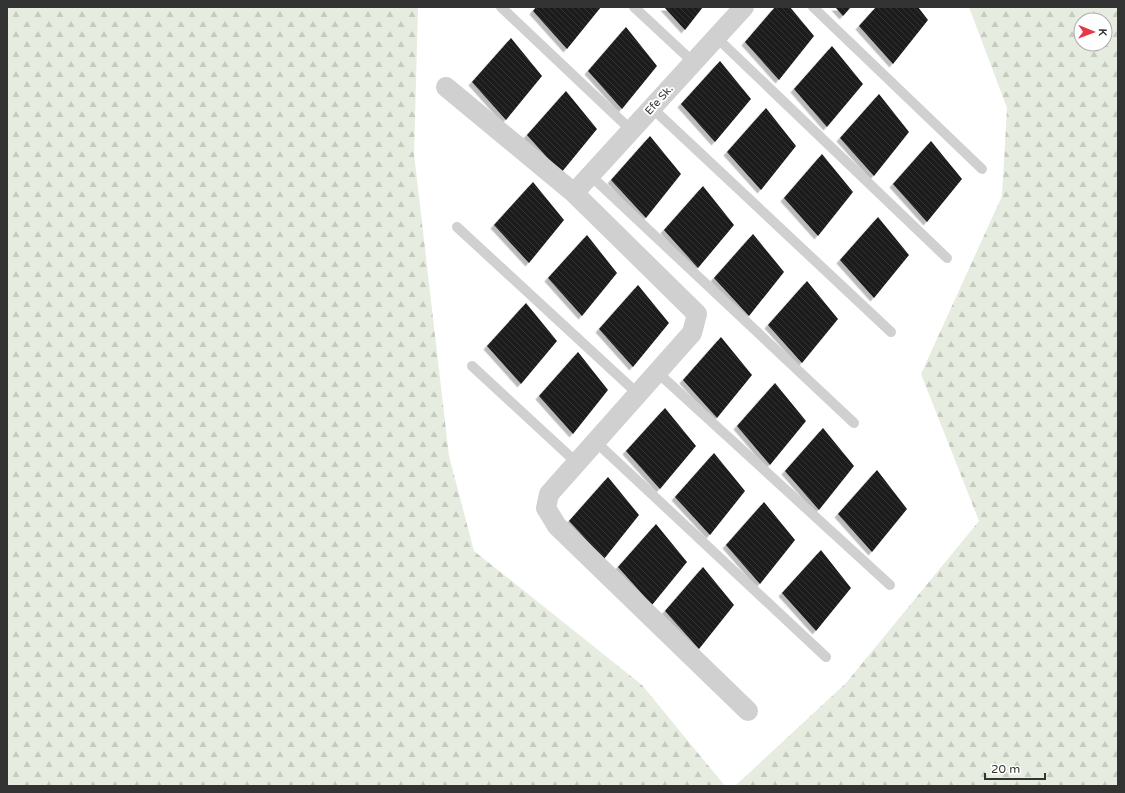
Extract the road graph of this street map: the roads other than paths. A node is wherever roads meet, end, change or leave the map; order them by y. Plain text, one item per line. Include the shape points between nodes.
1 (501, 7) edge
2 (634, 7) edge
3 (744, 7) edge
4 (814, 7) edge
5 (716, 37) junction
6 (693, 62) junction
7 (446, 87) dead end
8 (652, 108) junction
9 (631, 130) junction
10 (982, 169) dead end
11 (590, 175) junction
12 (574, 193) junction
13 (457, 227) dead end
14 (948, 258) dead end
15 (891, 332) dead end
16 (472, 366) dead end
17 (657, 372) junction
18 (638, 394) junction
19 (854, 423) dead end
20 (596, 442) junction
21 (577, 463) junction
22 (890, 585) dead end
23 (826, 657) dead end
24 (748, 711) dead end

1 - 9 lane
2 - 6 lane
3 - 5 street, Efe Sk.
4 - 10 lane
5 - 6 street, Efe Sk.
5 - 14 lane
6 - 8 street, Efe Sk.
7 - 12 street
8 - 9 street, Efe Sk.
8 - 15 lane
9 - 11 street, Efe Sk.
11 - 12 street, Efe Sk.
11 - 19 lane
12 - 17 street via 697,314 692,333
13 - 18 lane
16 - 21 lane
17 - 18 street
17 - 22 lane
18 - 20 street
20 - 21 street
20 - 23 lane
21 - 24 street via 549,494 546,508 557,526

